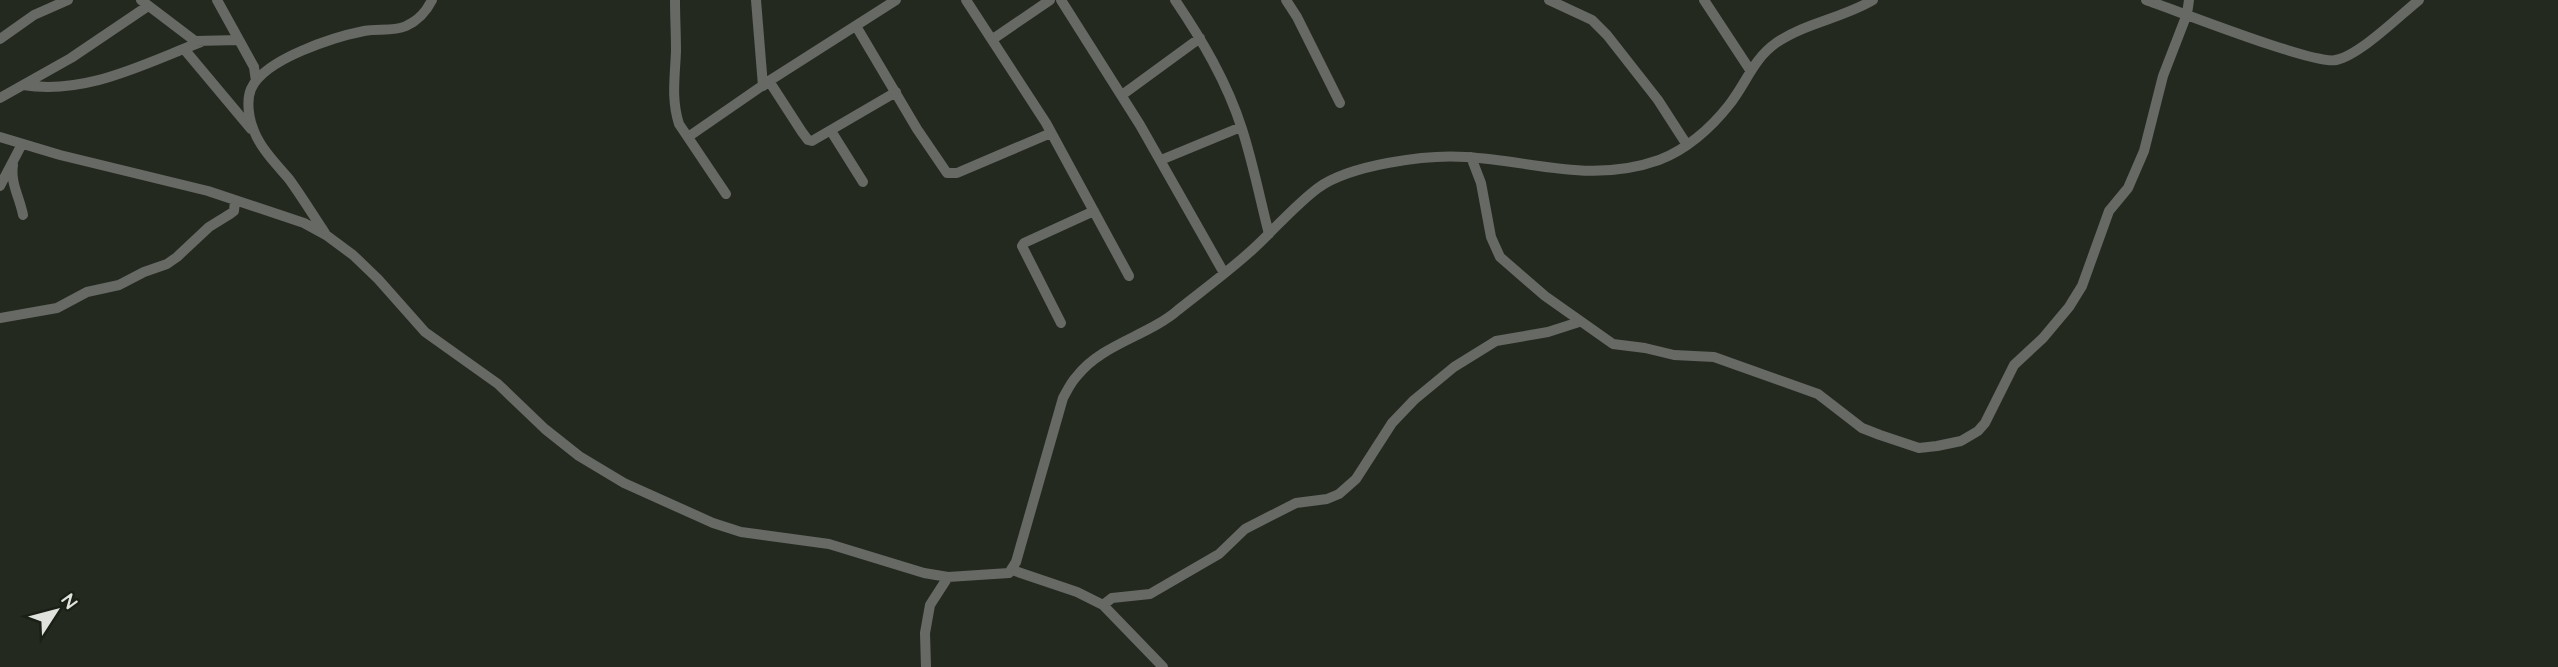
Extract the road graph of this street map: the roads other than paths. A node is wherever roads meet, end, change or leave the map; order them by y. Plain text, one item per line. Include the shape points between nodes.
1 (68, 0) edge
2 (217, 0) edge
3 (432, 0) edge
4 (675, 0) edge
5 (756, 0) edge
6 (895, 0) edge
7 (966, 0) edge
8 (1050, 0) edge
9 (1061, 0) edge
10 (1175, 0) edge
11 (1286, 0) edge
12 (1549, 0) edge
13 (1704, 0) edge
14 (1873, 0) edge
15 (2146, 0) edge
16 (2189, 0) edge
17 (2419, 0) edge
18 (144, 3) edge
19 (2187, 13) junction
20 (856, 26) junction
21 (993, 38) junction
22 (1200, 38) junction
23 (0, 40) edge
24 (239, 40) junction
25 (201, 42) junction
26 (184, 49) junction
27 (1750, 71) junction
28 (256, 81) junction
29 (766, 83) junction
30 (23, 85) junction
31 (896, 92) junction
32 (1122, 95) junction
33 (0, 98) edge
34 (1340, 103) dead end
35 (1241, 127) junction
36 (831, 131) junction
37 (255, 133) junction
38 (1051, 133) junction
39 (0, 137) edge
40 (688, 137) junction
41 (22, 144) junction
42 (1687, 145) junction
43 (1471, 157) junction
44 (1161, 160) junction
45 (13, 165) junction
46 (863, 182) dead end
47 (0, 186) edge
48 (726, 194) dead end
49 (235, 200) junction
50 (1094, 211) junction
51 (23, 215) dead end
52 (1269, 234) junction
53 (326, 235) junction
54 (1224, 272) junction
55 (1129, 276) dead end
56 (0, 306) edge
57 (12, 317) junction
58 (0, 318) edge
59 (1579, 321) junction
60 (1061, 323) dead end
61 (1012, 570) junction
62 (948, 577) junction
63 (1103, 604) junction
64 (926, 667) edge
65 (1163, 667) edge

1 - 23 street via 34,15
2 - 24 street
3 - 28 street via 422,16 404,26 364,31 316,45
4 - 40 street via 673,100
5 - 29 street
6 - 20 street
7 - 21 street
8 - 21 street
9 - 32 street
10 - 22 street
11 - 34 street
12 - 42 street via 1592,20 1607,34
13 - 27 street
14 - 27 street via 1777,41
15 - 19 street
16 - 19 street
17 - 19 street via 2352,54 2335,61 2321,61
18 - 25 street
18 - 30 street via 71,58
19 - 59 street via 2144,151 2128,188 2109,211 2082,286 2043,338 2014,365 1985,423 1961,441 1919,448 1901,443 1862,428 1818,394 1714,357 1613,344
20 - 29 street
20 - 31 street
21 - 38 street
22 - 32 street
22 - 35 street
24 - 25 street
24 - 28 street via 256,71
25 - 26 street
26 - 30 street via 96,83 42,88
26 - 37 street
27 - 42 street via 1729,105
28 - 37 street via 249,96
29 - 36 street via 808,140
29 - 40 street
30 - 33 street
31 - 36 street
31 - 38 street via 947,173 957,173
32 - 44 street
35 - 44 street
35 - 52 street
36 - 46 street
37 - 53 street
38 - 50 street
39 - 41 street
40 - 48 street
41 - 45 street
41 - 49 street
42 - 43 street via 1662,159 1611,172 1586,173
43 - 52 street via 1414,158 1342,176 1318,188
43 - 59 street via 1496,251
44 - 54 street
45 - 47 street
45 - 51 street
49 - 53 street
49 - 57 street via 234,211 167,264 119,285 87,292 57,308
50 - 55 street
50 - 60 street via 1022,246
52 - 54 street
53 - 62 street via 354,255 425,332 498,384 579,456 624,483 741,532 829,544
54 - 61 street via 1170,317 1122,342 1075,377 1063,398
56 - 57 street
57 - 58 street
59 - 63 street via 1496,341 1454,367 1392,423 1356,479 1339,494 1296,503 1245,529 1219,554 1150,594 1119,596
61 - 62 street
61 - 63 street
62 - 64 street via 929,605
63 - 65 street

